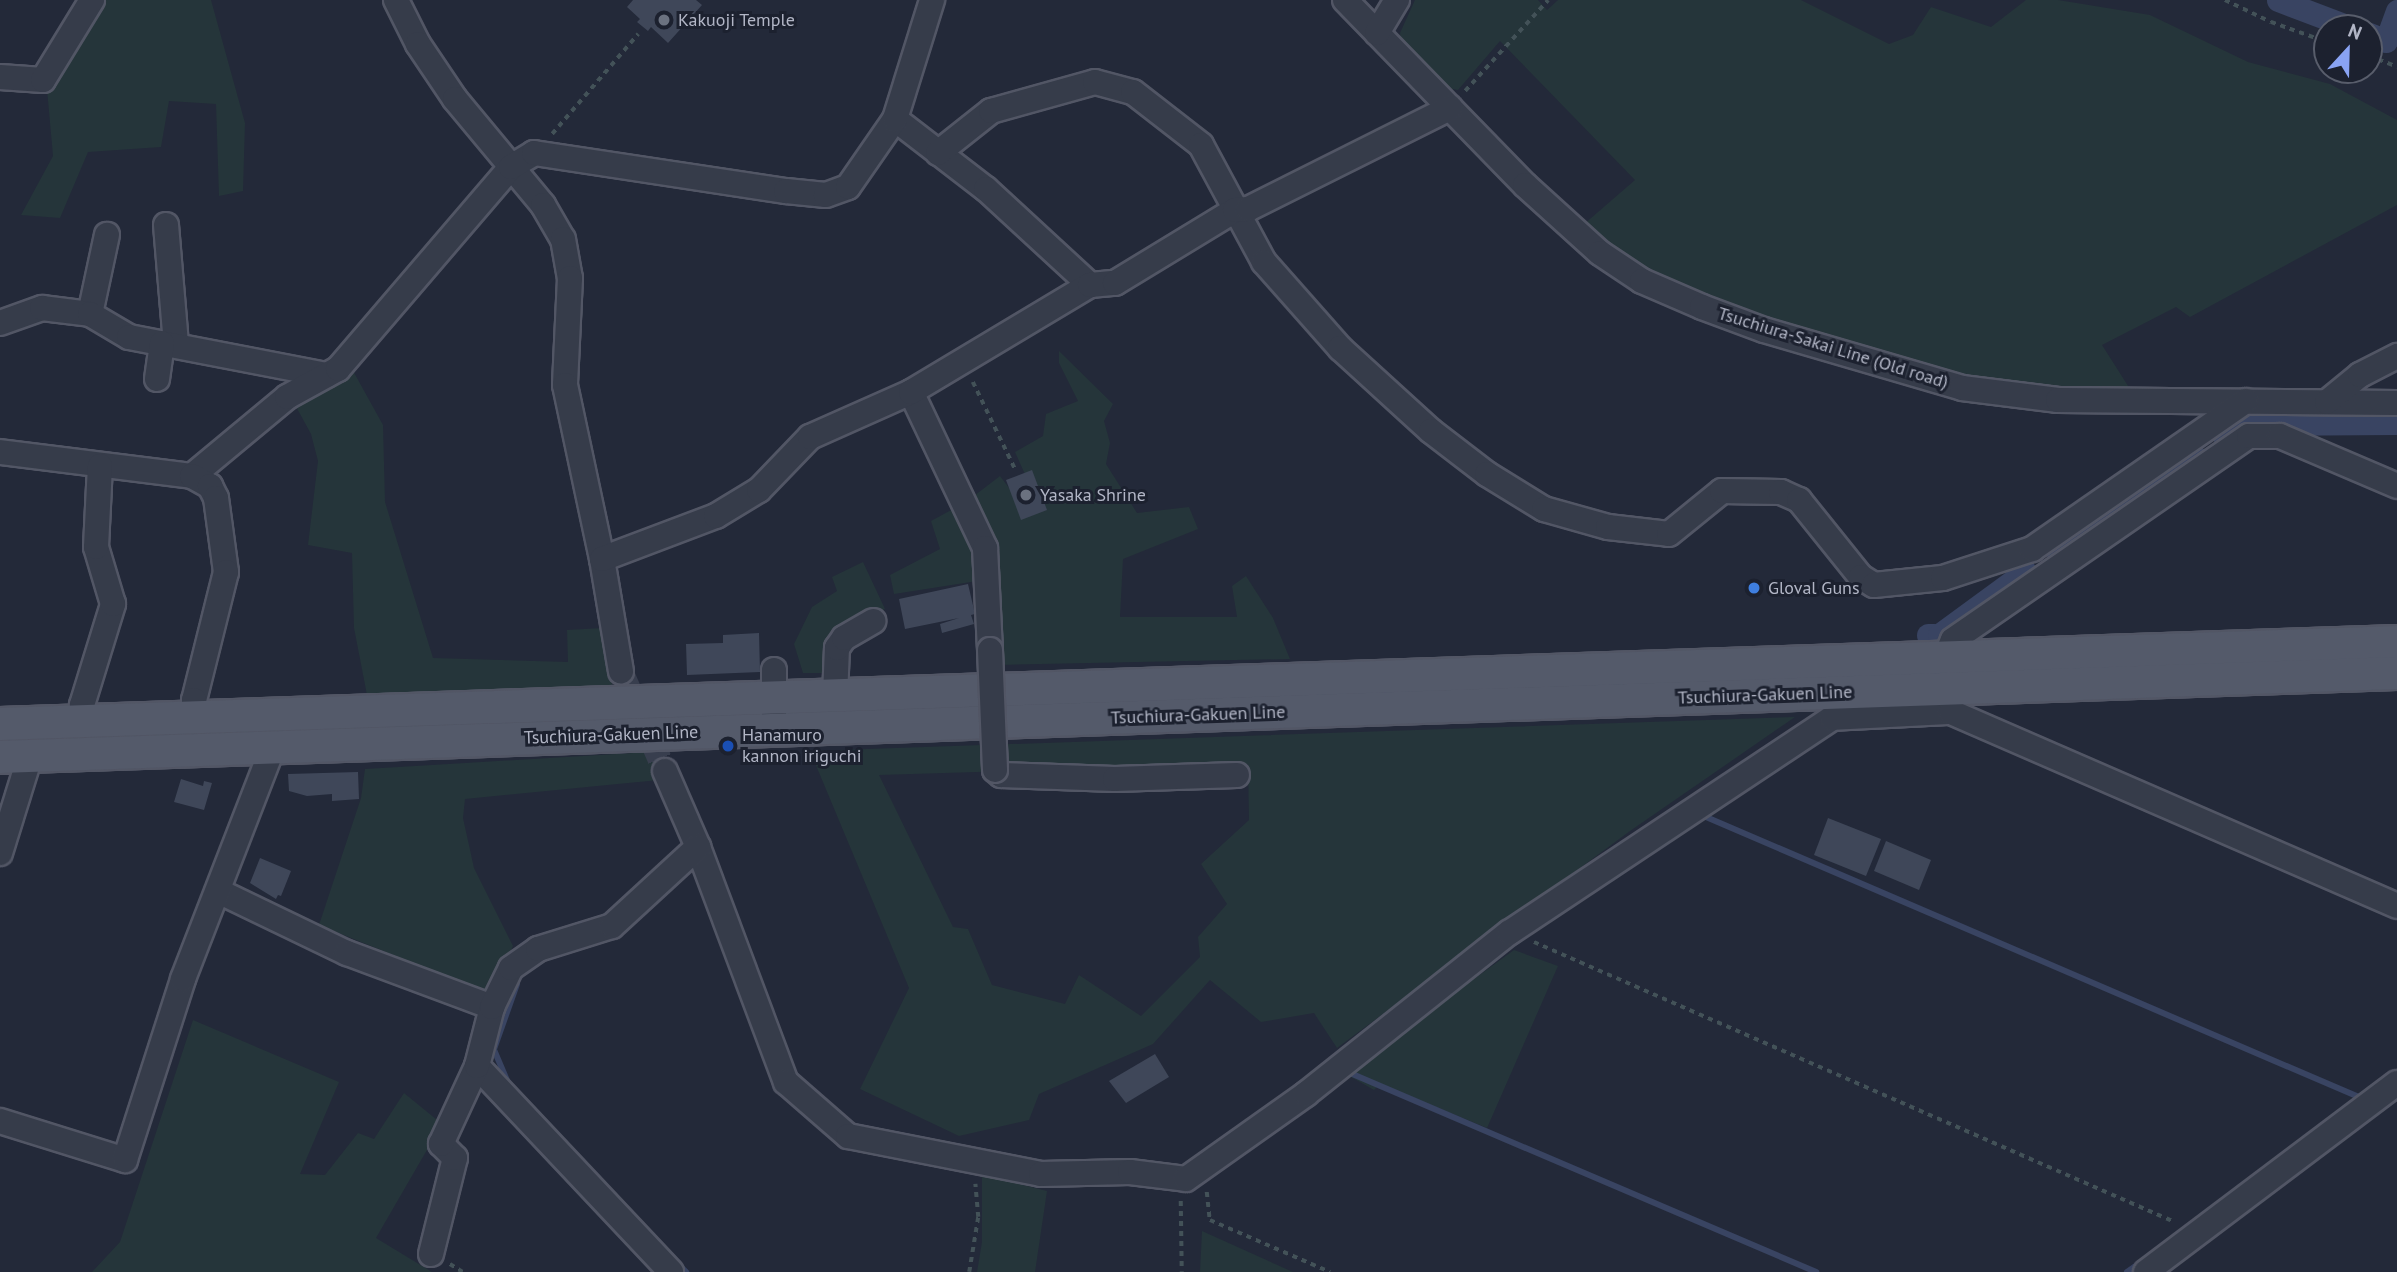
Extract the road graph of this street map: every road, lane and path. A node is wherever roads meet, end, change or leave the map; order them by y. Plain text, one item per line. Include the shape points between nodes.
1 (92, 0) edge
2 (396, 0) edge
3 (932, 0) edge
4 (1345, 0) edge
5 (1397, 0) edge
6 (1548, 0) edge
7 (2225, 0) edge
8 (1377, 33) junction
9 (638, 34) dead end
10 (2313, 37) edge
11 (0, 77) edge
12 (1450, 108) junction
13 (895, 119) junction
14 (937, 152) junction
15 (534, 153) junction
16 (511, 167) junction
17 (1235, 210) junction
18 (166, 225) dead end
19 (107, 235) dead end
20 (1090, 285) junction
21 (90, 314) junction
22 (0, 323) edge
23 (169, 344) junction
24 (2397, 356) edge
25 (963, 361) junction
26 (326, 375) junction
27 (157, 379) dead end
28 (911, 392) junction
29 (2246, 401) junction
30 (2327, 402) junction
31 (2397, 403) edge
32 (0, 452) edge
33 (100, 466) junction
34 (1016, 471) dead end
35 (192, 476) junction
36 (2397, 486) edge
37 (2032, 549) junction
38 (602, 559) junction
39 (2049, 574) junction
40 (873, 621) dead end
41 (2397, 642) edge
42 (621, 671) tunnel mouth
43 (2397, 673) edge
44 (1948, 686) junction
45 (1836, 690) junction
46 (835, 697) junction
47 (774, 700) junction
48 (195, 720) junction
49 (83, 722) junction
50 (0, 724) edge
51 (273, 747) junction
52 (15, 757) edge
53 (665, 771) tunnel mouth
54 (1237, 775) dead end
55 (698, 847) junction
56 (0, 853) edge
57 (218, 891) junction
58 (2397, 906) edge
59 (1510, 932) junction
60 (492, 1007) junction
61 (477, 1066) junction
62 (2397, 1083) edge
63 (0, 1121) edge
64 (973, 1160) junction
65 (1183, 1179) junction
66 (2177, 1223) dead end
67 (431, 1254) dead end
68 (671, 1272) edge
69 (969, 1272) edge
70 (1182, 1272) edge
71 (1330, 1272) edge
72 (2146, 1272) edge

1 - 11 street via 43,80
2 - 16 street via 418,44 455,99
3 - 13 street
4 - 8 street, Tsuchiura-Sakai Line (Old road)
5 - 8 street
6 - 12 path
7 - 10 path
8 - 12 street, Tsuchiura-Sakai Line (Old road)
9 - 15 path
12 - 17 street via 1248,209
12 - 29 street, Tsuchiura-Sakai Line (Old road) via 1600,253 1642,281 1739,321 1962,388 2058,400
13 - 14 street
13 - 15 street via 848,187 826,195
14 - 17 street via 991,111 1095,82 1133,92 1201,145
14 - 20 street via 986,189
15 - 16 street
16 - 26 street via 338,369
16 - 38 street via 543,205 563,239 570,278 565,385
17 - 20 street via 1115,283
17 - 37 street via 1264,262 1340,348 1431,431 1487,474 1544,509 1608,527 1669,534 1722,491 1781,492 1799,500 1861,578 1874,585 1943,578
18 - 23 street
19 - 21 street
20 - 25 street
21 - 22 street via 42,308
21 - 23 street via 129,337
23 - 26 street
23 - 27 street
24 - 30 street via 2360,375
25 - 28 street
25 - 34 path
26 - 35 street via 287,397
28 - 38 street via 810,437 759,490 716,516
28 - 54 street, bridge via 985,548 995,769 1001,775 1115,779
29 - 30 street, Tsuchiura-Sakai Line (Old road)
29 - 37 street
30 - 31 street, Tsuchiura-Sakai Line (Old road)
32 - 33 street
33 - 35 street
33 - 49 street via 96,547 113,604 82,705
35 - 48 street via 210,486 216,498 226,572 194,700
36 - 39 street via 2280,436 2249,436
37 - 39 street
38 - 42 street
39 - 44 street via 1953,640
40 - 46 street via 844,638 837,648
41 - 44 main road, Tsuchiura-Gakuen Line
43 - 44 main road, Tsuchiura-Gakuen Line
44 - 45 main road, Tsuchiura-Gakuen Line
44 - 45 street
44 - 58 street
45 - 46 main road, Tsuchiura-Gakuen Line
45 - 47 main road, Tsuchiura-Gakuen Line
45 - 59 street
46 - 47 main road, Tsuchiura-Gakuen Line
47 - 48 main road, Tsuchiura-Gakuen Line
47 - 51 main road, Tsuchiura-Gakuen Line
48 - 49 main road, Tsuchiura-Gakuen Line
49 - 50 main road, Tsuchiura-Gakuen Line
51 - 52 main road, Tsuchiura-Gakuen Line
51 - 57 street
52 - 56 street
53 - 55 street
55 - 60 street via 612,926 538,949 511,968
55 - 64 street via 786,1082 848,1136
57 - 60 street via 346,953
57 - 63 street via 183,979 125,1160
59 - 65 street via 1306,1094
59 - 66 path
60 - 61 street
61 - 67 street via 441,1144 455,1158
61 - 68 street
62 - 72 street
64 - 65 street via 1041,1174 1130,1172
64 - 69 path via 978,1217
65 - 70 path
65 - 71 path via 1207,1188 1210,1220

